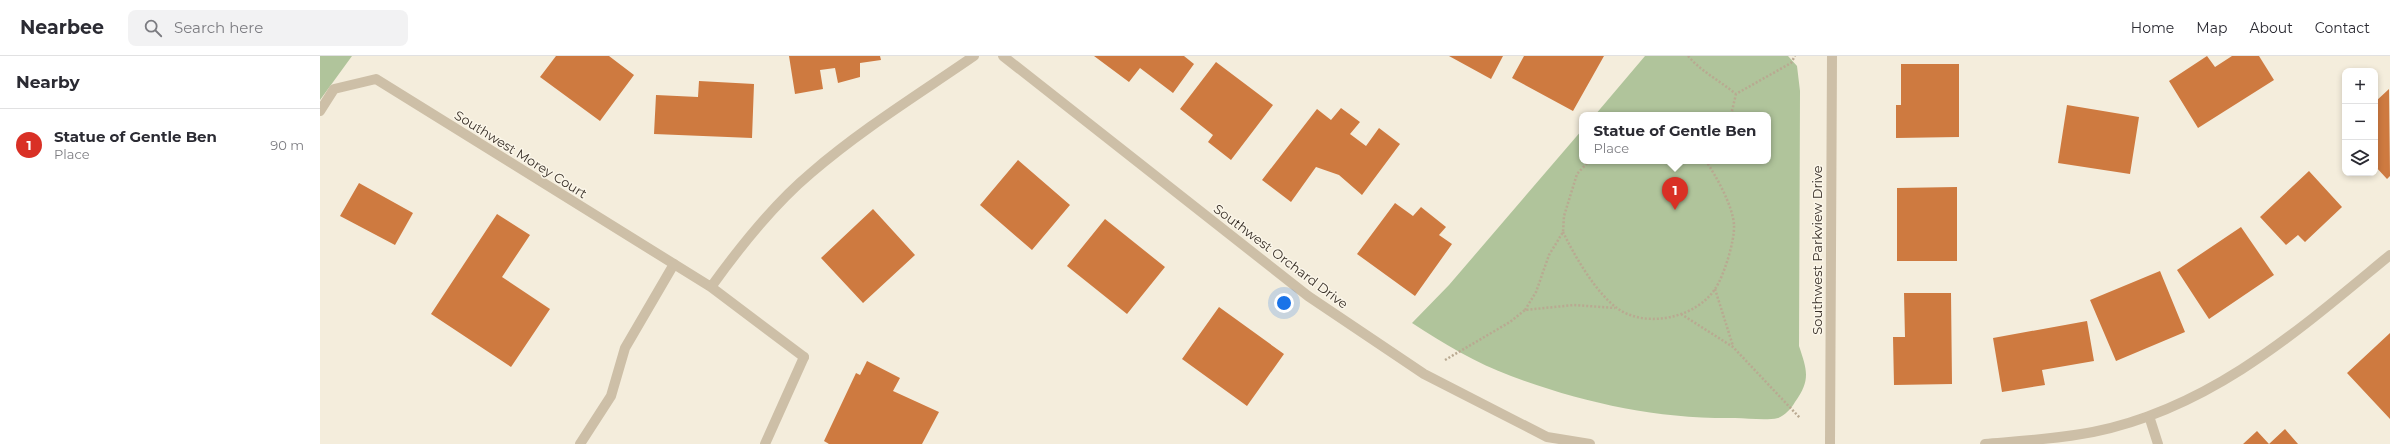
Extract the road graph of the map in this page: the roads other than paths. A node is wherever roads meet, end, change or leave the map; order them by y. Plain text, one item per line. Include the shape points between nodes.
1 (974, 56) edge
2 (1003, 56) edge
3 (1832, 56) edge
4 (320, 111) edge
5 (2390, 255) edge
6 (674, 264) junction
7 (711, 288) junction
8 (2149, 416) junction
9 (580, 444) edge
10 (765, 444) edge
11 (1590, 444) edge
12 (1830, 444) edge
13 (1985, 444) edge
14 (2158, 444) edge

1 - 7 street via 867,129 810,173 754,232
2 - 11 street, Southwest Orchard Drive via 1308,296 1424,374 1547,437
3 - 12 street, Southwest Parkview Drive
4 - 6 street, Southwest Morey Court via 334,89 376,78
5 - 8 street via 2287,339 2226,380
6 - 7 street, Southwest Morey Court
6 - 9 street via 625,348 611,396
7 - 10 street, Southwest Morey Court via 804,357
8 - 13 street via 2094,432 2031,441
8 - 14 street

